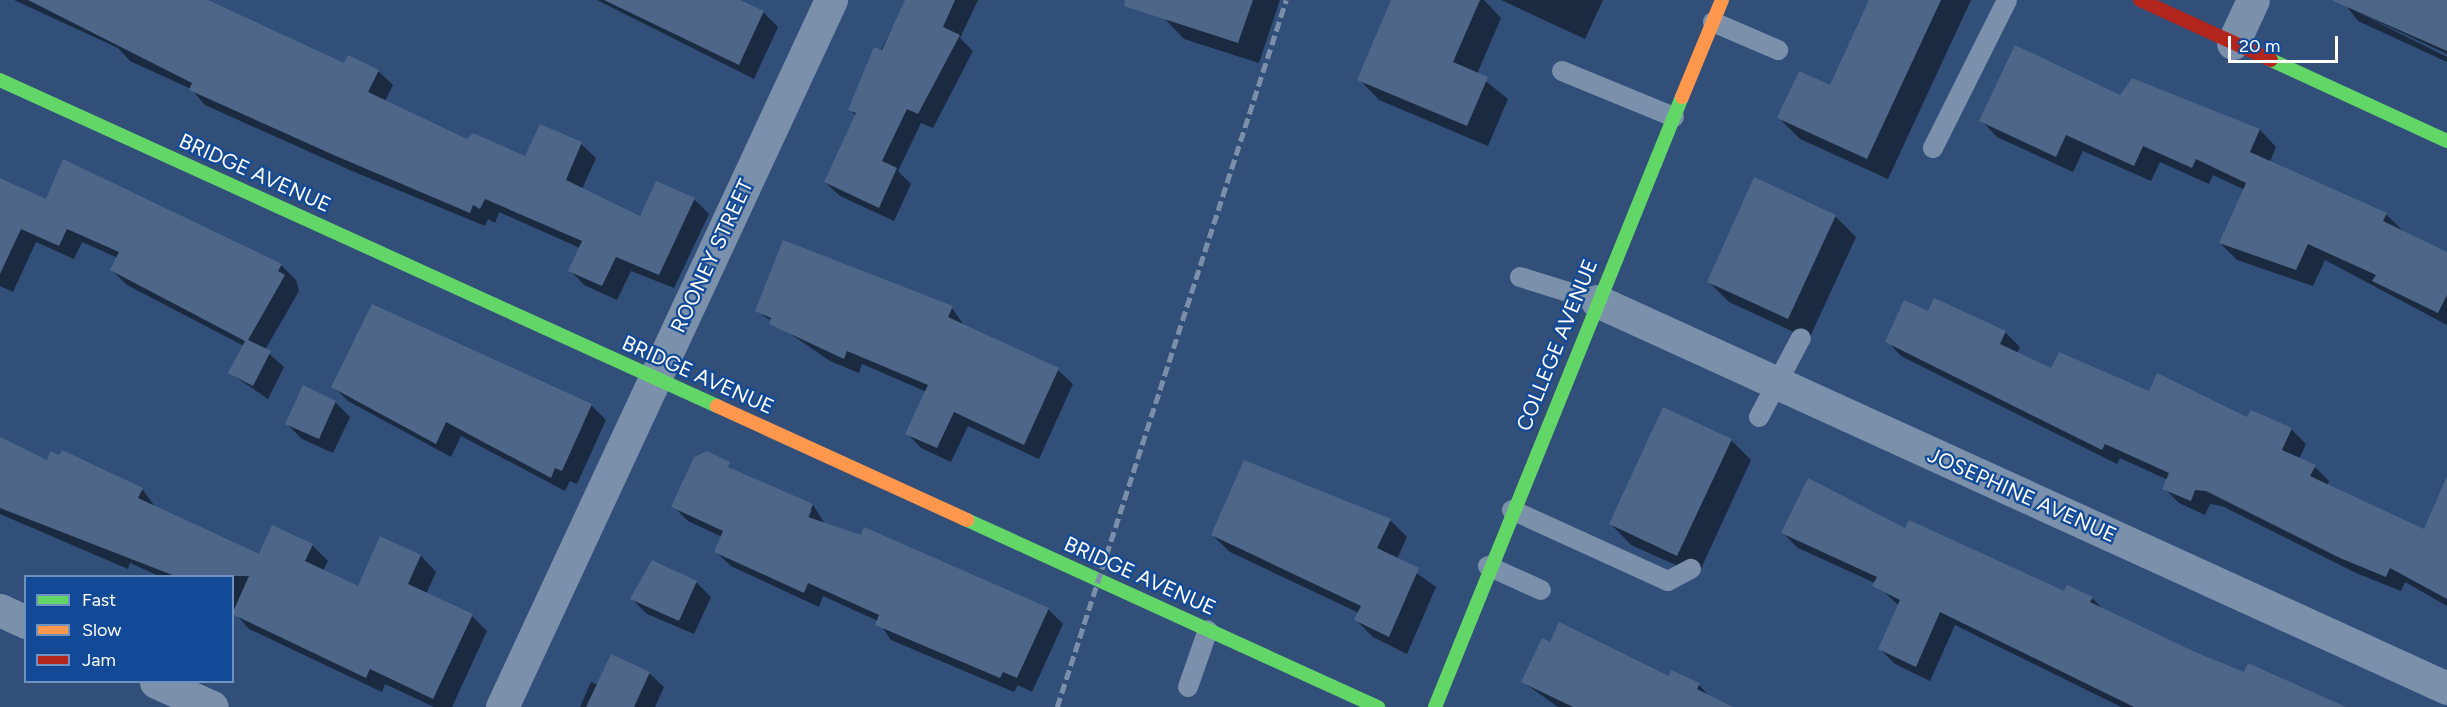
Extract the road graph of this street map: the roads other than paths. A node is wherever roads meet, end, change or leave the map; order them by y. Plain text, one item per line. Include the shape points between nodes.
1 (831, 0) edge
2 (1722, 0) edge
3 (2007, 0) edge
4 (2140, 0) edge
5 (2253, 0) edge
6 (1713, 22) junction
7 (2233, 43) junction
8 (1778, 50) dead end
9 (1562, 71) dead end
10 (0, 80) edge
11 (1674, 117) junction
12 (2447, 141) edge
13 (1933, 148) dead end
14 (1520, 277) dead end
15 (1597, 301) junction
16 (1801, 338) dead end
17 (655, 378) junction
18 (1779, 384) junction
19 (1759, 417) dead end
20 (1512, 510) junction
21 (1488, 566) junction
22 (1691, 569) dead end
23 (1541, 590) dead end
24 (0, 610) edge
25 (24, 621) edge
26 (1208, 630) junction
27 (160, 683) edge
28 (1188, 687) dead end
29 (2447, 688) edge
30 (212, 707) edge
31 (502, 707) edge
32 (1378, 707) edge
33 (1435, 707) edge

1 - 17 street, ROONEY STREET
2 - 6 street, COLLEGE AVENUE
3 - 13 lane
4 - 7 street
5 - 7 street
6 - 8 lane
6 - 11 street, COLLEGE AVENUE
7 - 12 street
9 - 11 lane
10 - 17 street, BRIDGE AVENUE
11 - 15 street, COLLEGE AVENUE
14 - 15 lane
15 - 18 street, JOSEPHINE AVENUE
15 - 20 street, COLLEGE AVENUE
16 - 18 lane
17 - 26 street, BRIDGE AVENUE
17 - 31 street, ROONEY STREET
18 - 19 lane
18 - 29 street, JOSEPHINE AVENUE
20 - 21 street, COLLEGE AVENUE
20 - 22 lane via 1668,581
21 - 23 lane
21 - 33 street, COLLEGE AVENUE
24 - 25 street
26 - 28 lane
26 - 32 street, BRIDGE AVENUE
27 - 30 street

